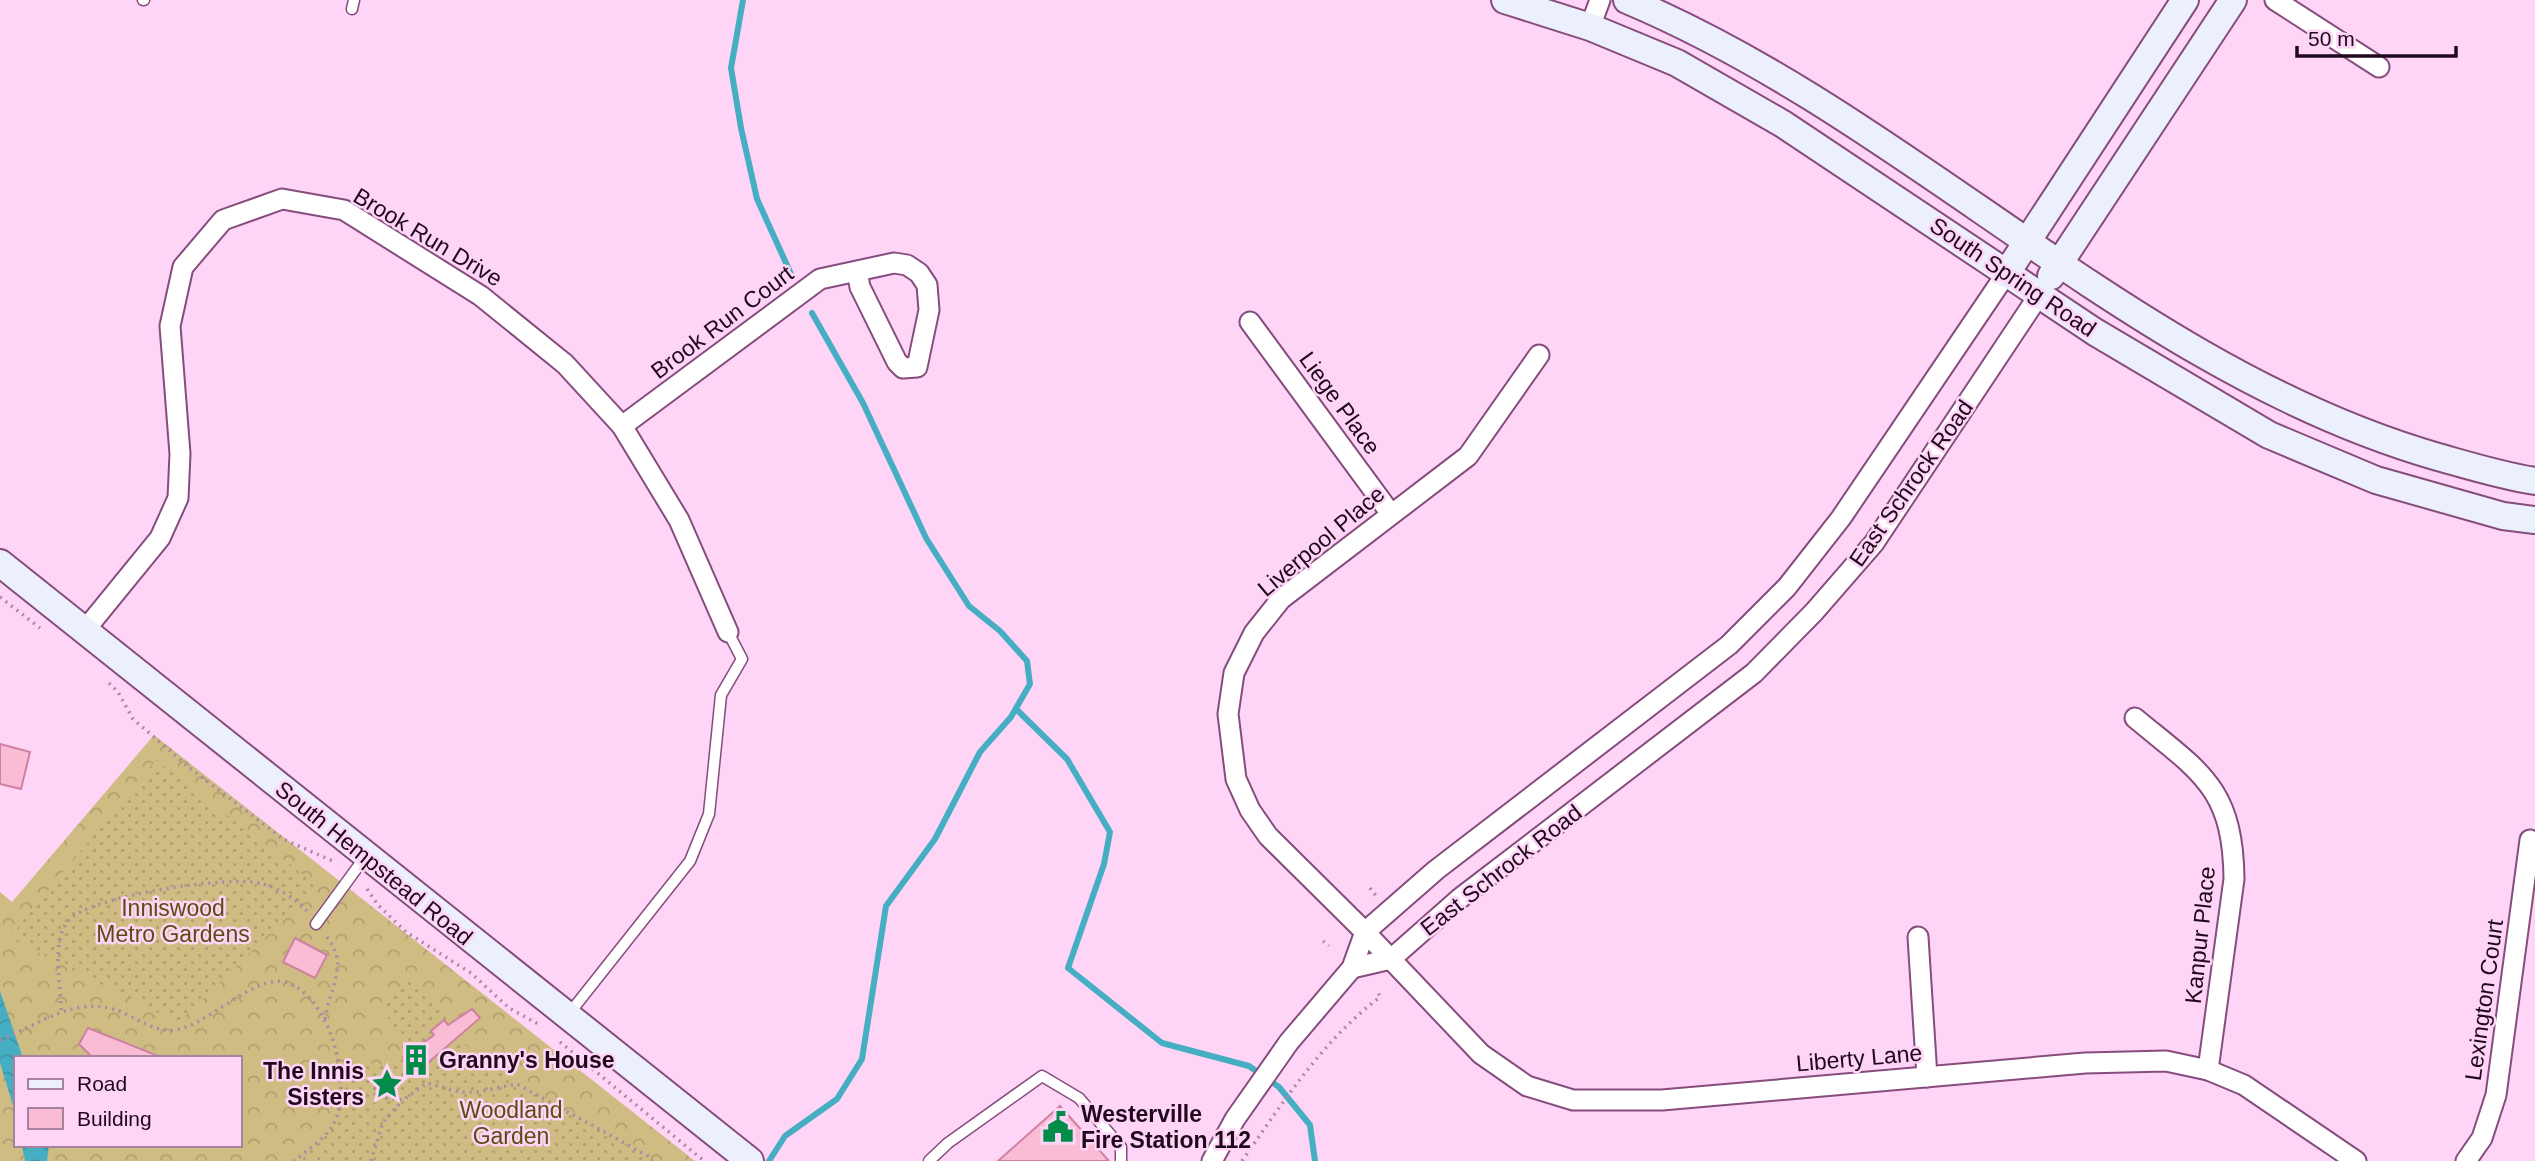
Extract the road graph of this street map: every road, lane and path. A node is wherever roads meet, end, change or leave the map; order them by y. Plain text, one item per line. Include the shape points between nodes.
1 (1505, 0) edge
2 (1600, 0) edge
3 (1627, 0) edge
4 (2185, 0) edge
5 (2233, 0) edge
6 (2275, 0) edge
7 (1590, 27) junction
8 (2379, 66) dead end
9 (2028, 242) junction
10 (2060, 263) junction
11 (857, 271) junction
12 (2006, 274) junction
13 (2039, 295) junction
14 (1250, 322) dead end
15 (1539, 355) dead end
16 (622, 426) junction
17 (2535, 481) edge
18 (1391, 514) junction
19 (2535, 520) edge
20 (0, 563) edge
21 (0, 597) edge
22 (85, 631) junction
23 (728, 632) joint
24 (50, 636) dead end
25 (102, 676) dead end
26 (2135, 719) dead end
27 (2530, 840) dead end
28 (359, 864) junction
29 (1370, 888) dead end
30 (1377, 897) dead end
31 (316, 924) junction
32 (1365, 932) junction
33 (1918, 937) dead end
34 (1323, 941) dead end
35 (1329, 946) dead end
36 (1391, 960) junction
37 (1352, 968) junction
38 (1379, 995) dead end
39 (61, 1010) junction
40 (325, 1019) junction
41 (554, 1026) junction
42 (0, 1040) edge
43 (2208, 1070) junction
44 (340, 1075) junction
45 (1927, 1077) junction
46 (404, 1100) junction
47 (294, 1161) edge
48 (370, 1161) edge
49 (652, 1161) edge
50 (704, 1161) edge
51 (749, 1161) edge
52 (929, 1161) edge
53 (1121, 1161) edge
54 (1212, 1161) edge
55 (1242, 1161) edge
56 (2356, 1161) edge
57 (2466, 1161) edge

1 - 7 main road, South Spring Road
2 - 7 street
3 - 9 main road, South Spring Road via 1694,28 1804,91
4 - 9 main road, East Schrock Road
5 - 10 main road, East Schrock Road
6 - 8 street
7 - 12 main road, South Spring Road via 1677,63 1783,124
9 - 10 main road, South Spring Road
9 - 12 main road, East Schrock Road
10 - 13 main road, East Schrock Road
10 - 17 main road, South Spring Road via 2286,400 2389,443
11 - 11 street, Brook Run Court via 894,263 907,265 927,285 929,310 917,367 903,368 897,362 860,287
11 - 16 street, Brook Run Court via 820,279
12 - 13 main road, South Spring Road
12 - 32 street, East Schrock Road via 1841,518 1787,587 1729,645 1436,870
13 - 19 main road, South Spring Road via 2269,435 2376,480 2503,516
13 - 36 street, East Schrock Road via 1874,543 1814,612 1754,673 1459,899
14 - 18 street, Liege Place
15 - 18 street, Liverpool Place via 1468,456
16 - 22 street, Brook Run Drive via 565,364 481,296 344,210 282,199 223,220 183,267 170,326 180,454 178,498 160,538
16 - 23 street, Brook Run Drive via 679,520
18 - 32 street, Liverpool Place via 1281,599 1254,634 1234,673 1228,714 1236,779 1250,810 1268,836
20 - 22 main road, South Hempstead Road
21 - 24 path
22 - 28 main road, South Hempstead Road
23 - 41 lane via 743,659 721,695 709,814 690,861
25 - 28 path via 118,692 133,719 283,839
26 - 43 street, Kanpur Place via 2203,775 2218,797 2234,851
27 - 57 street, Lexington Court via 2496,1095 2482,1138
28 - 31 lane
28 - 41 main road, South Hempstead Road
28 - 41 path via 378,905 406,932 471,973 509,1008
29 - 30 path
31 - 39 path via 302,905 261,883 178,887 118,897 78,912 67,922 60,936
31 - 40 path via 339,959
32 - 36 street, Liverpool Place
32 - 37 street, East Schrock Road
33 - 45 street
34 - 35 path
36 - 37 street
36 - 45 street, Liberty Lane via 1481,1054 1527,1086 1573,1100 1662,1100
37 - 54 street, East Schrock Road via 1289,1042 1235,1119
38 - 55 path via 1331,1039
39 - 40 path via 99,1005 176,1030 260,986 283,982 302,990
39 - 42 path
40 - 44 path
41 - 50 path via 589,1069
41 - 51 main road, South Hempstead Road
43 - 45 street, Liberty Lane via 2166,1061 2085,1063
43 - 56 street, Liberty Lane via 2244,1085
44 - 46 path via 376,1082 375,1097
44 - 47 path via 341,1093 332,1128
46 - 48 path via 383,1122
46 - 49 path via 427,1083 459,1092 517,1084
52 - 53 lane via 1042,1076 1079,1098 1121,1147

